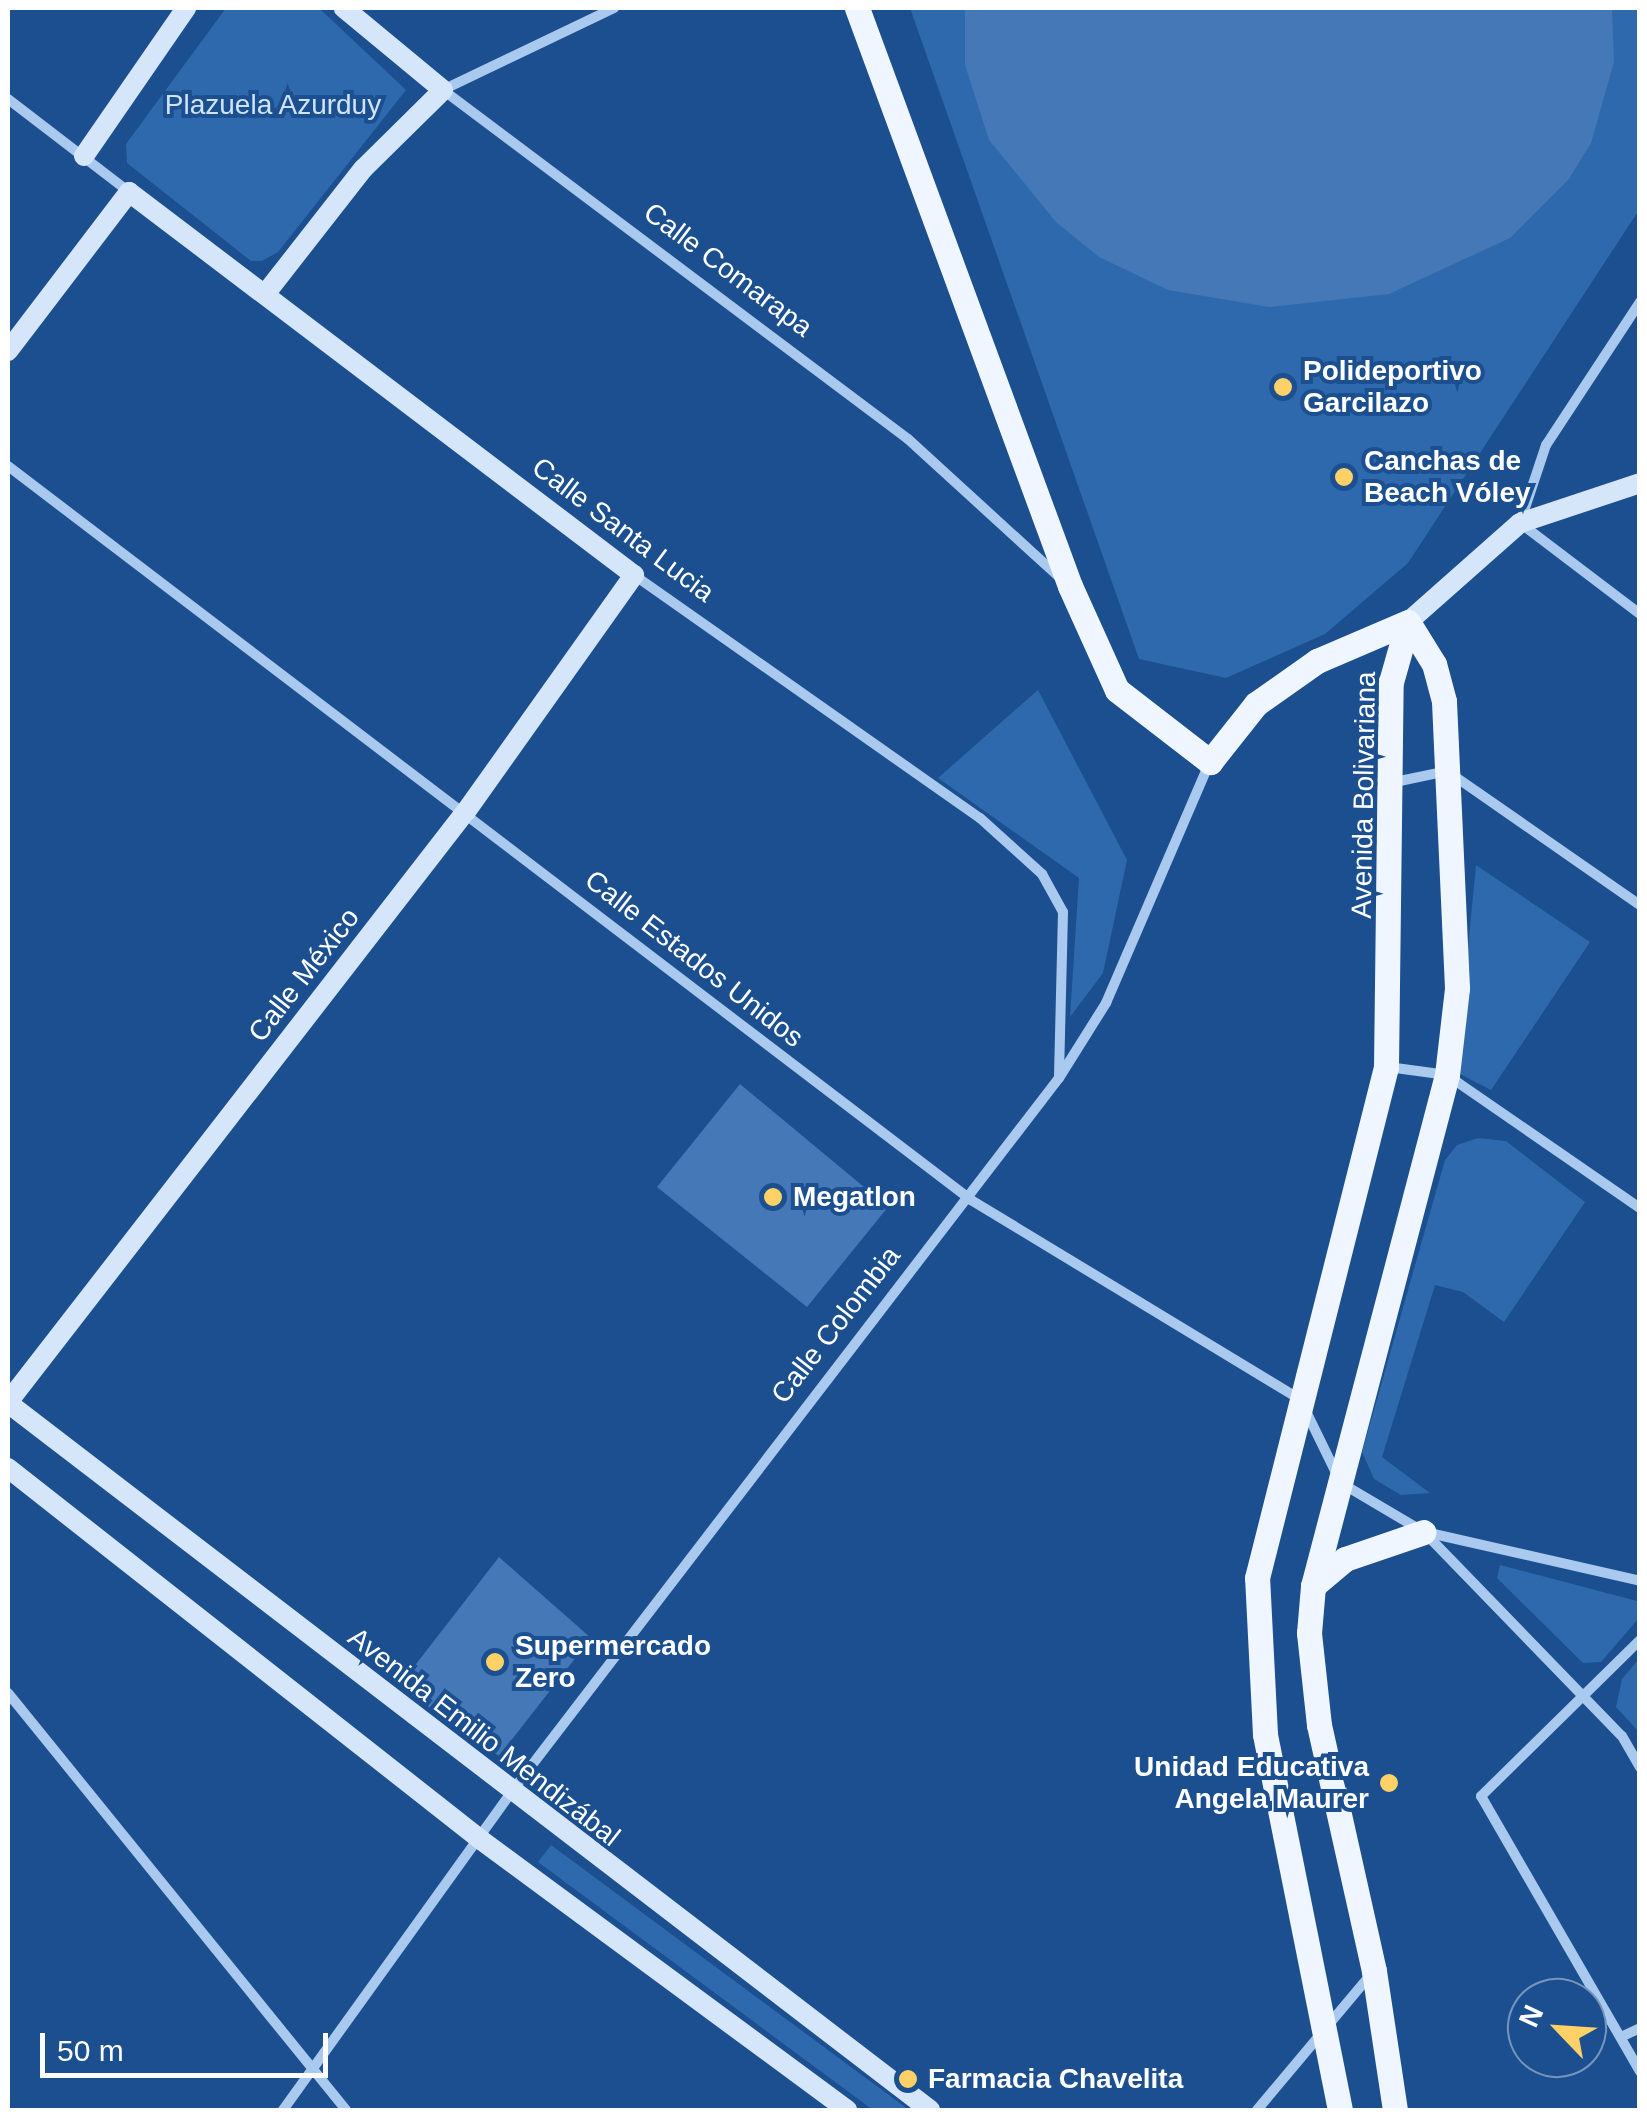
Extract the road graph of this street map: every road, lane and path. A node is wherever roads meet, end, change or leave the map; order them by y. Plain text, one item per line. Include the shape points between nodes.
1 (186, 8) edge
2 (344, 8) edge
3 (614, 8) edge
4 (857, 8) edge
5 (443, 90) junction
6 (8, 99) edge
7 (84, 156) junction
8 (129, 192) junction
9 (266, 293) junction
10 (1640, 302) edge
11 (8, 351) edge
12 (8, 466) edge
13 (1640, 483) edge
14 (1520, 523) junction
15 (634, 575) junction
16 (1070, 586) junction
17 (1640, 614) edge
18 (1408, 622) junction
19 (1210, 762) junction
20 (1447, 771) junction
21 (1395, 782) junction
22 (466, 811) junction
23 (1640, 904) edge
24 (1386, 1067) junction
25 (1447, 1074) junction
26 (1059, 1078) junction
27 (971, 1200) junction
28 (1640, 1208) edge
29 (1300, 1398) junction
30 (8, 1402) edge
31 (8, 1468) edge
32 (1342, 1483) junction
33 (1424, 1532) junction
34 (1640, 1581) edge
35 (1313, 1586) junction
36 (1640, 1640) edge
37 (8, 1694) edge
38 (1588, 1699) junction
39 (1640, 1767) edge
40 (512, 1791) junction
41 (481, 1840) junction
42 (1374, 1970) junction
43 (1325, 2024) junction
44 (1640, 2028) edge
45 (1623, 2036) junction
46 (310, 2068) junction
47 (1640, 2072) edge
48 (283, 2110) edge
49 (346, 2110) edge
50 (847, 2110) edge
51 (930, 2110) edge
52 (1258, 2110) edge
53 (1340, 2110) edge
54 (1395, 2110) edge

1 - 7 street
2 - 5 street, Calle Comarapa
3 - 5 street
4 - 16 main road
5 - 9 street via 364,169
5 - 16 street, Calle Comarapa via 908,439
6 - 7 street, Calle Santa Lucia
7 - 8 street, Calle Santa Lucia
8 - 9 street, Calle Santa Lucia
8 - 11 street
9 - 15 street, Calle Santa Lucia
10 - 14 street via 1546,445
12 - 22 street, Calle Estados Unidos
13 - 14 street
14 - 17 street
14 - 18 street, Calle Colombia
15 - 22 street, Calle México
15 - 26 street, Calle Santa Lucia via 980,818 1042,874 1063,912
16 - 19 main road via 1117,690
18 - 19 main road, Calle Colombia via 1317,660 1256,704
18 - 20 main road via 1434,664 1444,701
18 - 21 main road, Avenida Bolivariana via 1392,682
19 - 26 street, Calle Colombia via 1106,1004
20 - 21 street
20 - 23 street
20 - 25 main road via 1457,988
21 - 24 main road, Avenida Bolivariana
22 - 27 street, Calle Estados Unidos
22 - 30 street, Calle México
24 - 25 street
24 - 29 main road, Avenida Bolivariana
25 - 28 street
25 - 32 main road
26 - 27 street, Calle Colombia
27 - 29 street, Calle Estados Unidos
27 - 40 street, Calle Colombia
29 - 32 street
29 - 43 main road, Avenida Bolivariana via 1257,1578 1256,1658
30 - 40 street, Avenida Emilio Mendizábal
31 - 41 street
32 - 33 street
32 - 35 main road
33 - 34 street
33 - 35 main road via 1345,1559
33 - 38 street
35 - 42 main road via 1310,1674
36 - 38 street
37 - 46 street
38 - 39 street
38 - 45 street via 1480,1796
40 - 41 street, Calle Colombia
40 - 51 street, Avenida Emilio Mendizábal
41 - 46 street, Calle Colombia
41 - 50 street
42 - 43 street
42 - 54 main road
43 - 52 street
43 - 53 main road, Avenida Bolivariana
44 - 45 street
45 - 47 street
46 - 48 street, Calle Colombia
46 - 49 street

